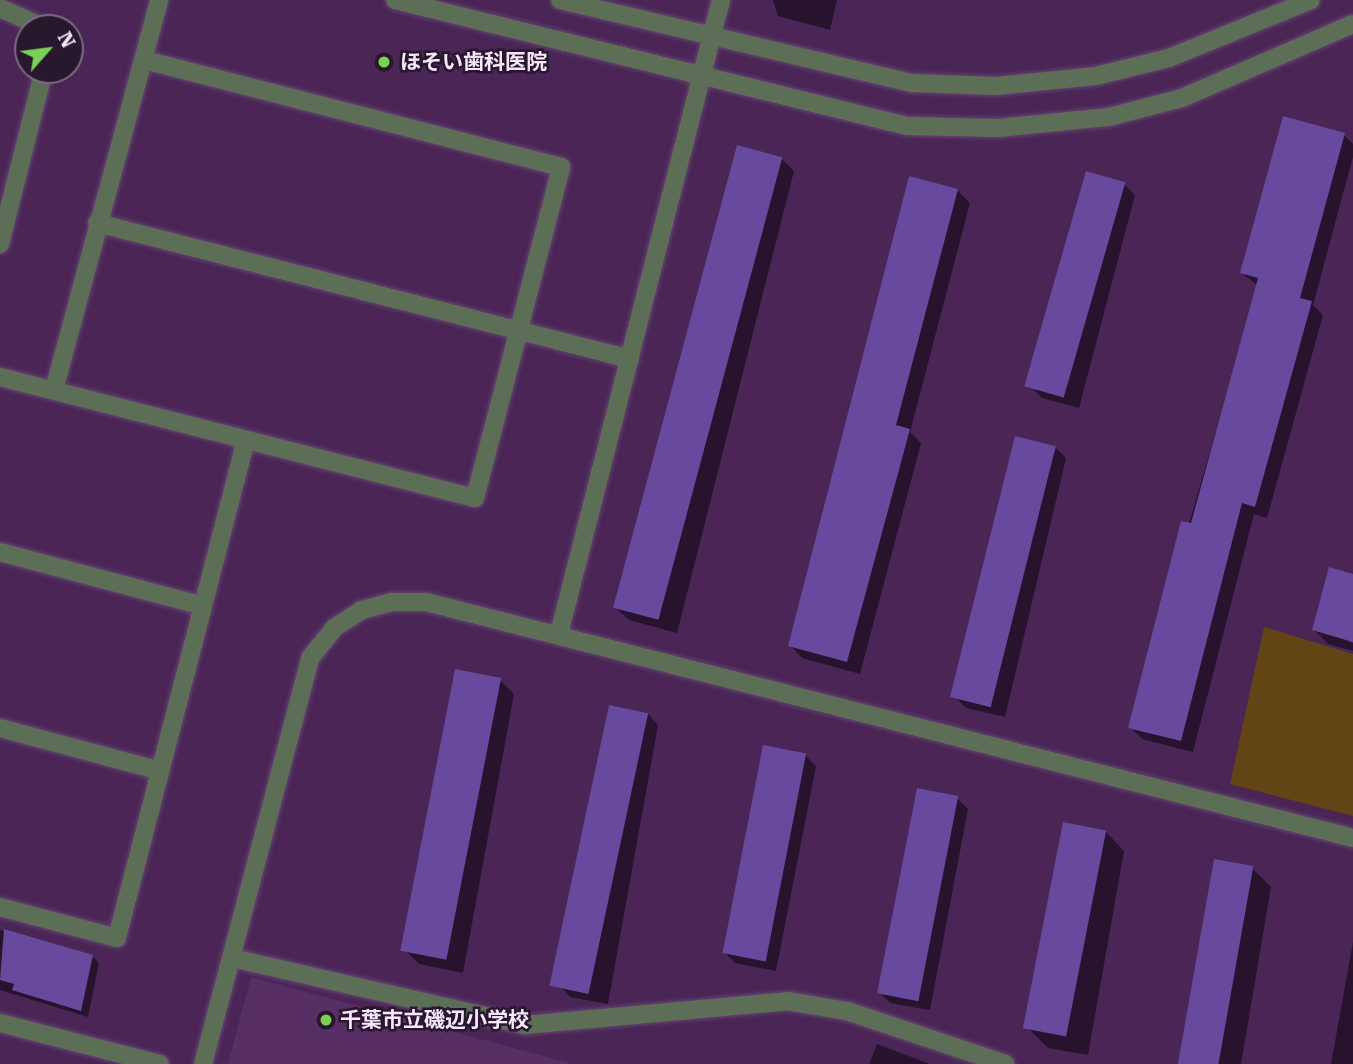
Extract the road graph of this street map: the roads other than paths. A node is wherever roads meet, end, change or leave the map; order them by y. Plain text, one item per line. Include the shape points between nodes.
1 (159, 0) edge
2 (395, 0) edge
3 (560, 0) edge
4 (721, 0) edge
5 (1311, 0) edge
6 (1353, 24) edge
7 (711, 39) junction
8 (144, 60) junction
9 (701, 79) junction
10 (40, 84) edge
11 (97, 223) junction
12 (0, 244) edge
13 (518, 331) junction
14 (630, 359) junction
15 (0, 377) edge
16 (54, 390) junction
17 (246, 440) junction
18 (0, 552) edge
19 (203, 606) junction
20 (559, 634) junction
21 (0, 728) edge
22 (160, 771) junction
23 (1353, 838) edge
24 (0, 907) edge
25 (232, 958) junction
26 (0, 1023) edge
27 (160, 1064) edge
28 (203, 1064) edge
29 (1005, 1064) edge

1 - 8 street
2 - 9 street
3 - 7 street
4 - 7 street
5 - 7 street via 1169,58 1096,76 996,86 912,83
6 - 9 street via 1182,98 1053,125 907,126
7 - 9 street
8 - 11 street
8 - 13 street via 561,167
9 - 14 street
10 - 12 street
11 - 13 street
11 - 16 street
13 - 14 street
13 - 17 street via 475,498
14 - 20 street
15 - 16 street
16 - 17 street
17 - 19 street
18 - 19 street
19 - 22 street
20 - 23 street
20 - 25 street via 426,602 362,610 334,628 310,658 293,707
21 - 22 street
22 - 24 street via 117,938
25 - 28 street
25 - 29 street via 525,1026 787,1001 848,1011
26 - 27 street

